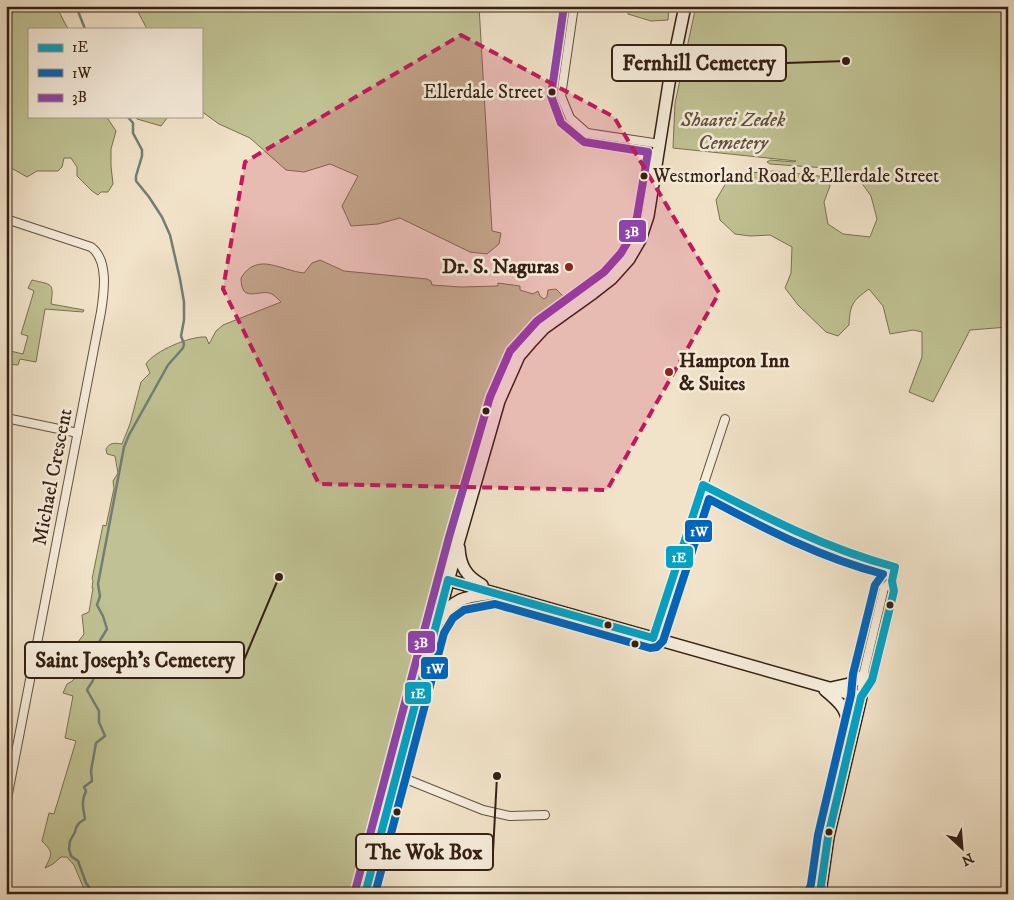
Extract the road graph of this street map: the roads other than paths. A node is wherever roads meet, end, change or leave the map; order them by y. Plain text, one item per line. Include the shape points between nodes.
1 (574, 6) edge
2 (685, 6) edge
3 (660, 144) junction
4 (6, 219) edge
5 (6, 418) edge
6 (725, 419) dead end
7 (78, 433) junction
8 (459, 540) junction
9 (895, 567) dead end
10 (448, 580) junction
11 (892, 581) junction
12 (496, 594) junction
13 (435, 629) junction
14 (653, 638) junction
15 (863, 676) junction
16 (822, 687) junction
17 (861, 697) junction
18 (850, 742) junction
19 (396, 775) junction
20 (6, 804) edge
21 (545, 814) dead end
22 (820, 891) edge
23 (365, 894) edge

1 - 3 street via 561,96 570,118 587,133
2 - 3 street
3 - 8 street via 647,220 629,258 611,279 544,328 520,356 498,401
4 - 7 street, Michael Crescent via 91,247 102,262 102,305
5 - 7 street
6 - 14 street
7 - 20 street, Michael Crescent
8 - 10 street
8 - 12 street via 461,564 466,573
9 - 11 street
10 - 12 street
10 - 13 street
11 - 15 street via 884,588
11 - 17 street via 894,590 872,680
12 - 13 street via 452,604
12 - 14 street
13 - 19 street
14 - 16 street
15 - 16 street via 834,688
15 - 17 street
16 - 17 street
16 - 18 street via 844,707
17 - 18 street
18 - 22 street via 828,837
19 - 21 street via 483,810 510,816
19 - 23 street

